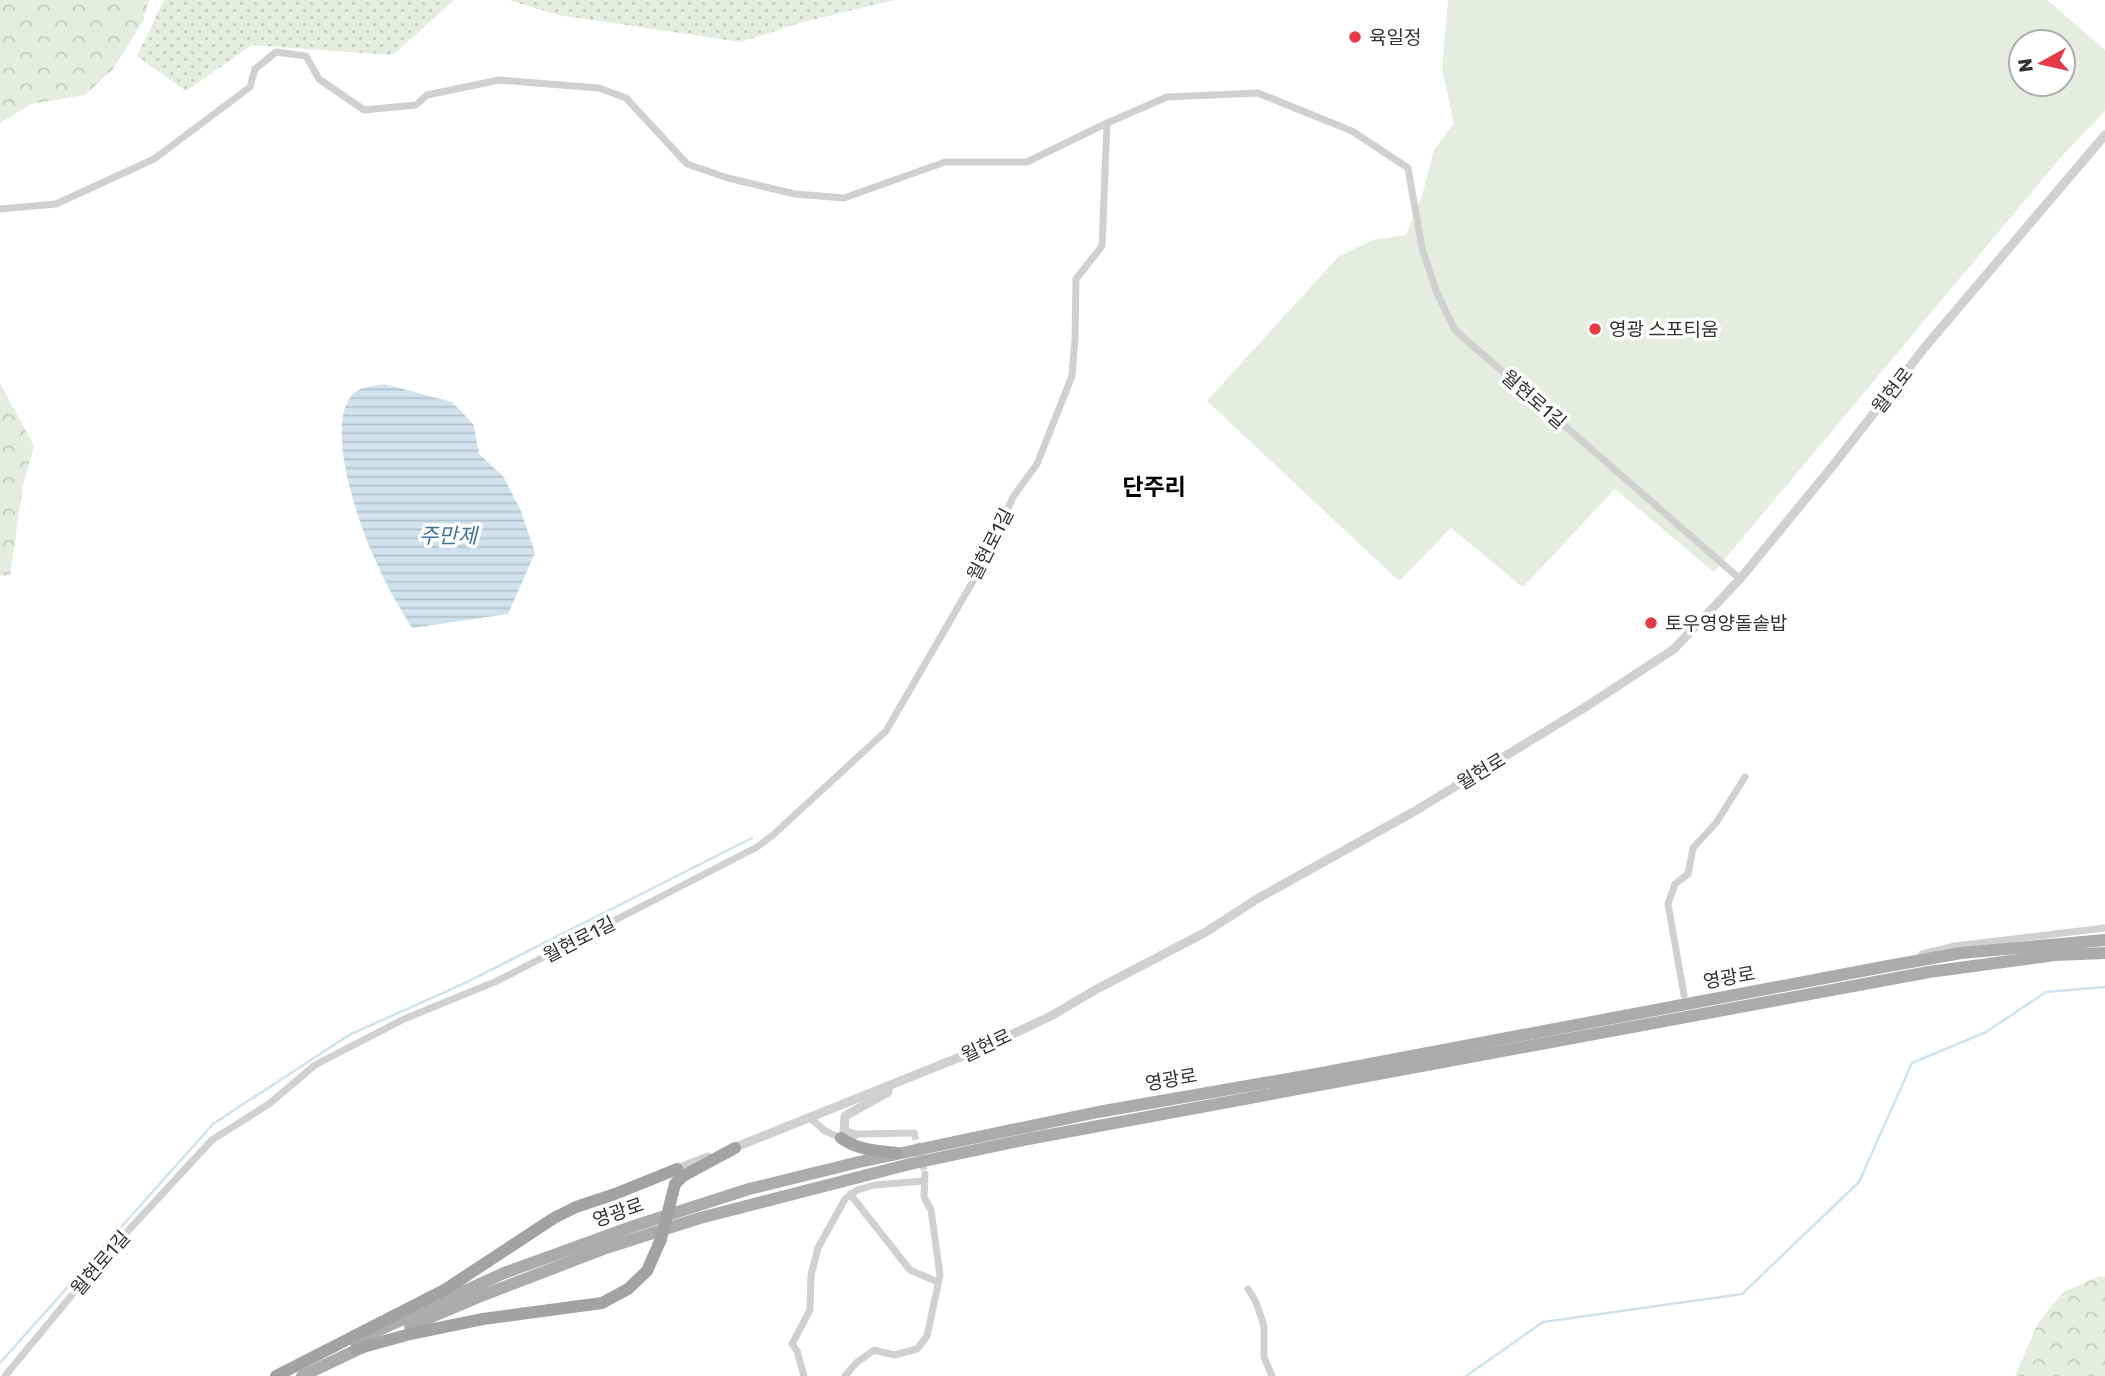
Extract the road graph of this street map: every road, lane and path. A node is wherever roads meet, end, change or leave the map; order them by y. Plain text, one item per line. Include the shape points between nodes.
1 (1107, 123) junction
2 (2105, 135) edge
3 (0, 209) edge
4 (1740, 579) junction
5 (1745, 777) dead end
6 (2105, 928) edge
7 (2105, 940) edge
8 (2105, 953) edge
9 (1851, 973) junction
10 (1685, 995) dead end
11 (921, 1073) junction
12 (809, 1116) junction
13 (914, 1133) dead end
14 (855, 1135) junction
15 (841, 1138) junction
16 (735, 1148) junction
17 (897, 1153) junction
18 (677, 1169) joint
19 (850, 1194) junction
20 (938, 1282) junction
21 (1248, 1289) dead end
22 (356, 1349) junction
23 (5, 1376) edge
24 (276, 1376) edge
25 (302, 1376) edge
26 (804, 1376) edge
27 (845, 1376) edge
28 (1272, 1376) edge

1 - 3 street via 1027,162 945,162 845,198 795,194 687,164 626,98 599,88 499,80 427,95 416,105 365,110 319,79 306,56 276,52 255,69 250,87 154,159 57,204
1 - 4 street, 월현로1길 via 1167,97 1258,93 1352,131 1408,168 1422,248 1455,330
1 - 23 street, 월현로1길 via 1102,246 1076,279 1072,376 1037,464 1013,497 986,557 886,731 757,847 497,981 404,1019 335,1054 212,1140 100,1261
2 - 4 street, 월현로 via 1925,347
4 - 11 street, 월현로 via 1674,649 1415,811 1051,1016
5 - 10 street via 1716,823 1693,848 1688,874 1675,884 1668,904
6 - 9 street via 1955,946
7 - 9 main road, 영광로 via 1961,953
8 - 22 main road, 영광로 via 1929,972 934,1158 737,1208 606,1248
9 - 17 main road, 영광로
11 - 12 street, 월현로
11 - 14 street via 845,1116 844,1131
12 - 15 street
12 - 16 street, 월현로
13 - 14 street
14 - 15 street
15 - 17 highway via 869,1150
16 - 18 street, 월현로
16 - 22 highway, bridge via 682,1176 647,1271 628,1289 602,1303 483,1319
17 - 24 main road, 영광로 via 749,1189 634,1226 504,1273
18 - 24 highway via 565,1213 446,1289
19 - 20 street via 910,1270
19 - 20 street via 875,1185 924,1178 923,1197 931,1210
19 - 26 street via 818,1248 810,1310 792,1344
20 - 27 street via 927,1336 917,1349 894,1355 874,1350
21 - 28 street via 1264,1326 1265,1357
22 - 25 main road, 영광로

